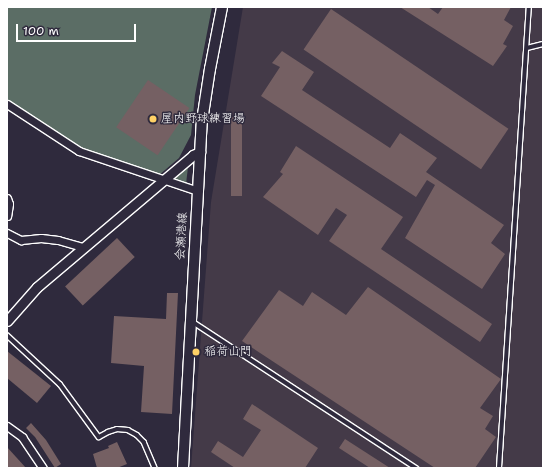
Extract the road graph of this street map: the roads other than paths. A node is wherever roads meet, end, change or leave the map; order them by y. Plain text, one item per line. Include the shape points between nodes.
1 (222, 7) edge
2 (529, 7) edge
3 (543, 44) edge
4 (527, 48) junction
5 (7, 104) edge
6 (200, 152) junction
7 (162, 180) junction
8 (198, 191) junction
9 (7, 198) edge
10 (7, 216) edge
11 (7, 233) edge
12 (82, 247) junction
13 (191, 320) junction
14 (7, 321) edge
15 (7, 335) edge
16 (7, 426) edge
17 (43, 468) edge
18 (155, 468) edge
19 (183, 468) edge
20 (416, 468) edge
21 (500, 468) edge

1 - 6 main road, 会瀬港線 via 205,98
2 - 4 lane
3 - 4 lane
4 - 21 lane
5 - 7 street via 79,151
6 - 7 street
6 - 8 main road, 会瀬港線
7 - 8 street
7 - 12 street
8 - 13 main road, 会瀬港線
9 - 10 street
11 - 12 street via 20,240 42,238
12 - 14 street via 37,287
13 - 19 main road, 会瀬港線
13 - 20 lane
15 - 18 lane via 60,384 99,437 117,429 137,434 144,442
16 - 17 street via 22,437

